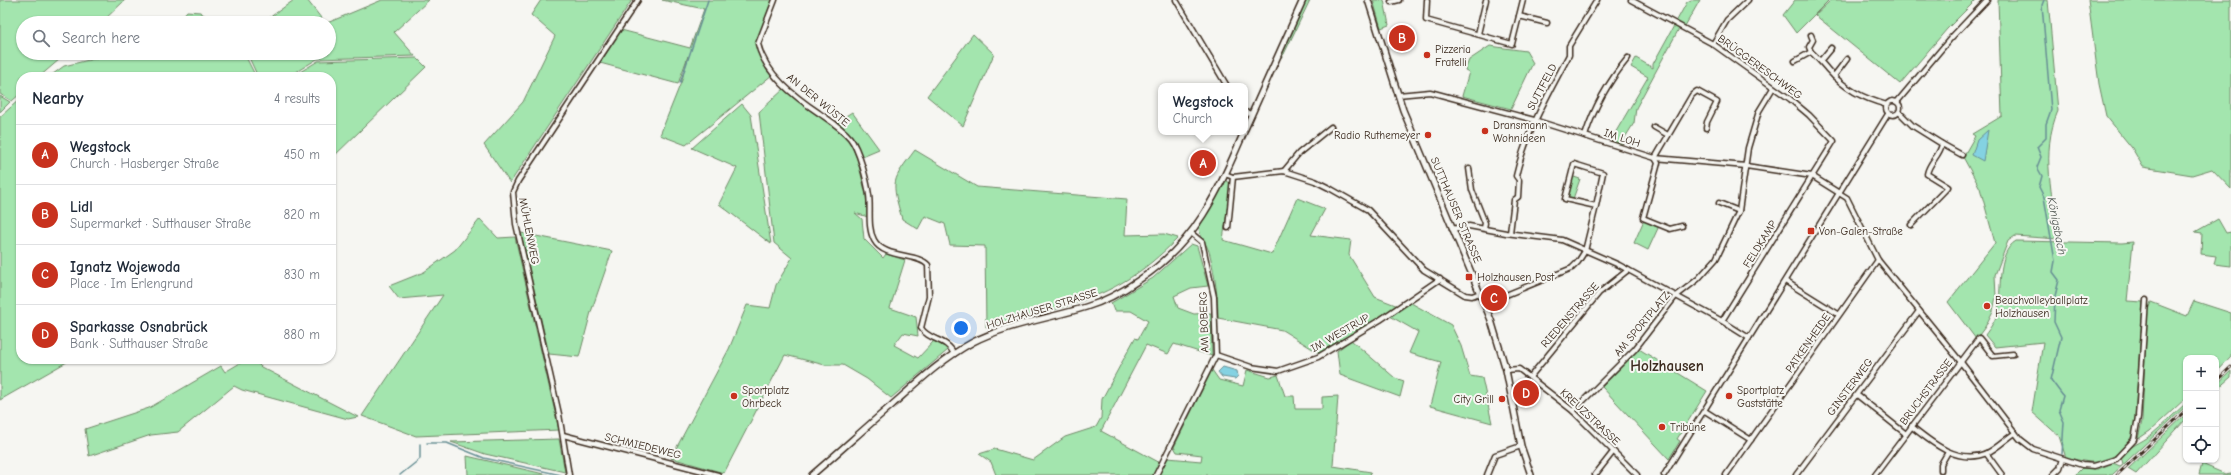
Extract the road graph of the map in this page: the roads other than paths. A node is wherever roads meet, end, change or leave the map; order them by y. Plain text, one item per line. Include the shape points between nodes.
1 (638, 0) edge
2 (775, 0) edge
3 (1176, 0) edge
4 (1303, 0) edge
5 (1368, 0) edge
6 (1399, 0) edge
7 (1427, 0) edge
8 (1486, 0) edge
9 (1523, 0) edge
10 (1597, 0) edge
11 (1631, 0) edge
12 (1748, 0) edge
13 (1988, 0) edge
14 (1391, 2) dead end
15 (1519, 16) junction
16 (1547, 23) dead end
17 (1478, 34) junction
18 (1811, 35) dead end
19 (1713, 44) junction
20 (1831, 48) dead end
21 (1811, 52) junction
22 (1628, 58) dead end
23 (1847, 59) dead end
24 (1821, 60) junction
25 (1795, 61) dead end
26 (1834, 76) junction
27 (1225, 83) edge
28 (1773, 88) junction
29 (1398, 95) junction
30 (1897, 102) junction
31 (1887, 105) junction
32 (1899, 112) junction
33 (1248, 113) edge
34 (1251, 114) junction
35 (1888, 114) junction
36 (1534, 120) junction
37 (1248, 121) edge
38 (1331, 127) dead end
39 (1654, 127) dead end
40 (1706, 128) dead end
41 (1243, 135) edge
42 (1668, 135) junction
43 (1586, 136) junction
44 (1942, 144) junction
45 (1962, 156) dead end
46 (1655, 158) junction
47 (1746, 166) junction
48 (1469, 168) dead end
49 (1284, 171) junction
50 (1224, 176) junction
51 (1812, 176) junction
52 (1233, 177) junction
53 (1840, 193) junction
54 (1719, 203) dead end
55 (1596, 206) junction
56 (1738, 211) junction
57 (1911, 225) dead end
58 (1682, 226) dead end
59 (1228, 228) dead end
60 (1484, 228) junction
61 (1452, 229) junction
62 (1191, 233) junction
63 (1510, 233) junction
64 (1585, 251) junction
65 (1878, 260) junction
66 (1628, 270) junction
67 (1440, 279) junction
68 (1785, 281) junction
69 (1480, 293) junction
70 (1675, 297) junction
71 (2146, 300) dead end
72 (1484, 304) junction
73 (1919, 311) junction
74 (1838, 314) junction
75 (1722, 321) junction
76 (1749, 338) junction
77 (954, 354) junction
78 (2013, 354) dead end
79 (1216, 355) junction
80 (1960, 361) junction
81 (1506, 370) junction
82 (1530, 377) junction
83 (1856, 394) junction
84 (1573, 411) junction
85 (1705, 411) junction
86 (1912, 426) junction
87 (2015, 433) junction
88 (563, 434) junction
89 (1906, 434) junction
90 (1751, 440) junction
91 (1521, 446) junction
92 (1613, 452) junction
93 (1948, 452) junction
94 (1986, 453) junction
95 (2063, 459) junction
96 (1940, 470) dead end
97 (569, 475) edge
98 (718, 475) edge
99 (812, 475) edge
100 (1156, 475) edge
101 (1488, 475) edge
102 (1531, 475) edge
103 (1595, 475) edge
104 (1637, 475) edge
105 (1664, 475) edge
106 (1726, 475) edge
107 (1796, 475) edge
108 (1876, 475) edge
109 (2002, 475) edge
110 (2053, 475) edge

1 - 88 street, MÜHLENWEG via 513,192 516,224
2 - 77 street, AN DER WÜSTE via 758,44 764,60 774,75 850,138 867,183 874,239 881,247 893,253 921,260 928,265 929,296 921,328 926,334 948,344
3 - 27 street
4 - 34 street
5 - 29 street, SUTTHAUSER STRASSE
6 - 14 street
7 - 17 street via 1426,20
8 - 17 street
9 - 15 street
10 - 36 street, SUTTFELD via 1569,46 1569,55
11 - 19 street, BRÜGGERESCHWEG
12 - 19 street via 1727,20
13 - 30 street via 1950,38
15 - 16 street
15 - 17 street via 1512,44
18 - 21 street
19 - 28 street, BRÜGGERESCHWEG
20 - 24 street
21 - 24 street
21 - 25 street
22 - 43 street via 1613,77 1591,117
23 - 26 street
24 - 26 street
26 - 31 street via 1860,97
28 - 47 street, AM SPORTPLATZ via 1760,111 1748,148
28 - 51 street, BRÜGGERESCHWEG via 1809,115 1834,141
29 - 36 street, IM LOH via 1430,92
29 - 61 street, SUTTHAUSER STRASSE
30 - 31 street via 1893,101
30 - 32 street via 1900,105
31 - 35 street
32 - 35 street
32 - 44 street via 1913,126
33 - 34 street
34 - 37 street
35 - 53 street
36 - 43 street, IM LOH
36 - 63 street, SUTTFELD via 1516,176 1519,180 1518,197 1514,200
38 - 49 street via 1299,153
39 - 42 street
40 - 42 street via 1717,102 1697,91
41 - 50 street, HOLZHAUSER STRASSE
42 - 46 street
43 - 46 street, IM LOH
44 - 45 street
44 - 57 street via 1928,166 1927,174 1948,187
46 - 47 street, IM LOH
46 - 58 street via 1658,162 1643,218 1670,229
47 - 51 street, IM LOH
47 - 56 street, AM SPORTPLATZ
48 - 60 street via 1472,190 1485,223
49 - 52 street
49 - 67 street via 1315,181 1368,210 1417,264
50 - 52 street
50 - 62 street, HOLZHAUSER STRASSE via 1212,202
51 - 53 street, IM LOH
51 - 75 street, FELDKAMP
52 - 59 street
53 - 65 street via 1847,198
53 - 68 street
54 - 56 street
55 - 55 street via 1565,199 1574,164 1602,174
55 - 64 street
56 - 70 street, AM SPORTPLATZ via 1716,259 1698,279
60 - 61 street via 1461,226
60 - 63 street
61 - 69 street, SUTTHAUSER STRASSE
62 - 77 street, HOLZHAUSER STRASSE via 1178,249 1121,293 1087,307 993,334
62 - 79 street, AM BOBERG via 1202,242 1214,297
63 - 64 street via 1562,240
64 - 66 street
64 - 72 street via 1572,268
65 - 73 street
65 - 74 street, PATKENHEIDE
66 - 70 street
66 - 82 street, RIEDENSTRASSE via 1598,293
67 - 69 street via 1468,296
67 - 79 street, IM WESTRUP via 1380,320 1318,357 1278,371
68 - 74 street
68 - 76 street
69 - 72 street, SUTTHAUSER STRASSE
70 - 75 street
70 - 84 street, AM SPORTPLATZ via 1635,350
71 - 95 street via 2138,417 2134,440 2116,459 2105,464 2094,466
72 - 81 street, SUTTHAUSER STRASSE
73 - 80 street
73 - 83 street, GINSTERWEG
74 - 90 street, PATKENHEIDE
75 - 76 street
76 - 85 street
77 - 99 street, HOLZHAUSER STRASSE via 932,370
78 - 80 street, BRUCHSTRASSE via 1993,356 1979,338
79 - 100 street, AM BOBERG
80 - 86 street, BRUCHSTRASSE
80 - 87 street
81 - 82 street, KREUZSTRASSE via 1520,369
81 - 91 street, SUTTHAUSER STRASSE
82 - 84 street, KREUZSTRASSE
83 - 89 street, BRUCHSTRASSE
83 - 107 street, GINSTERWEG
84 - 92 street, KREUZSTRASSE
85 - 90 street
85 - 105 street
86 - 89 street, BRUCHSTRASSE
86 - 93 street
87 - 94 street
87 - 95 street via 2033,449
88 - 97 street, MÜHLENWEG
88 - 98 street, SCHMIEDEWEG
89 - 108 street, BRUCHSTRASSE
90 - 106 street, PATKENHEIDE
91 - 101 street via 1495,455
91 - 102 street, SUTTHAUSER STRASSE
92 - 103 street
92 - 104 street, KREUZSTRASSE
93 - 94 street via 1968,456
93 - 96 street
94 - 109 street
95 - 110 street via 2060,468

